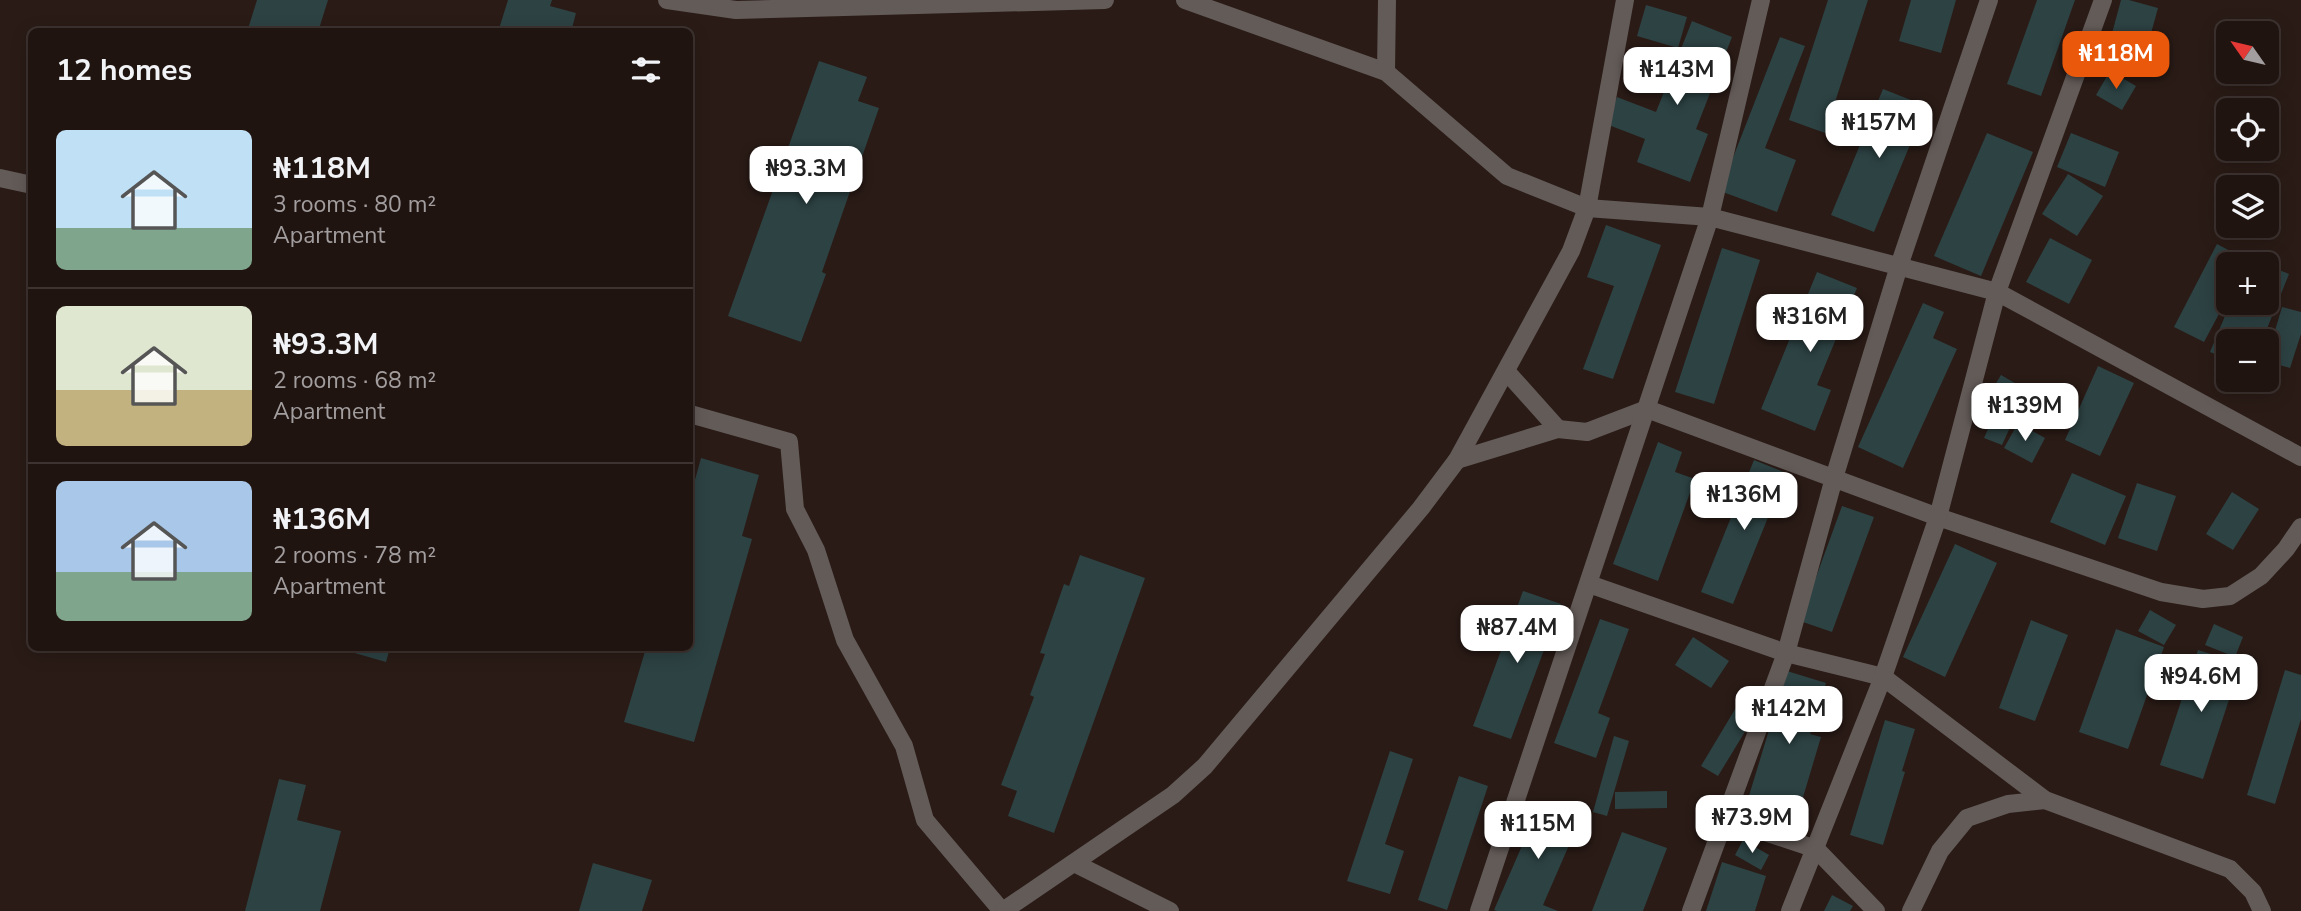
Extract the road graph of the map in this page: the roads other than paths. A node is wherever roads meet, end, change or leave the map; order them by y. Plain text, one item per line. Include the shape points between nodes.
1 (667, 0) edge
2 (1105, 0) edge
3 (1185, 0) edge
4 (1387, 0) edge
5 (1625, 0) edge
6 (1761, 0) edge
7 (1989, 0) edge
8 (2103, 0) edge
9 (1386, 72) junction
10 (0, 178) edge
11 (28, 184) edge
12 (1587, 208) junction
13 (1710, 218) junction
14 (1899, 266) junction
15 (1997, 292) junction
16 (1506, 371) junction
17 (1647, 409) junction
18 (693, 415) edge
19 (1558, 429) junction
20 (2301, 457) edge
21 (1457, 460) junction
22 (1833, 478) junction
23 (1938, 517) junction
24 (2301, 527) edge
25 (1589, 584) junction
26 (1786, 653) junction
27 (1883, 677) junction
28 (2045, 800) junction
29 (1726, 819) junction
30 (1816, 849) junction
31 (1074, 863) junction
32 (1003, 911) edge
33 (1170, 911) edge
34 (1479, 911) edge
35 (1691, 911) edge
36 (1790, 911) edge
37 (1876, 911) edge
38 (1911, 911) edge
39 (2262, 911) edge

1 - 2 street via 736,10
3 - 9 street
4 - 9 street
5 - 12 street
6 - 13 street
7 - 14 street
8 - 15 street
9 - 12 street via 1507,176
10 - 11 street
12 - 13 street
12 - 16 street via 1571,251
13 - 14 street
13 - 17 street
14 - 15 street
14 - 22 street
15 - 20 street
15 - 23 street
16 - 19 street
16 - 21 street
17 - 19 street via 1587,432
17 - 22 street
17 - 25 street
18 - 32 street via 789,442 795,509 816,550 845,640 904,746 925,820
19 - 21 street
21 - 31 street via 1205,766 1173,795
22 - 23 street
22 - 26 street
23 - 24 street via 2161,592 2203,599 2230,596 2261,576
23 - 27 street
25 - 26 street
25 - 34 street
26 - 27 street
26 - 29 street
27 - 28 street
27 - 30 street
28 - 38 street via 2008,804 1967,818 1940,851
28 - 39 street via 2230,869 2253,892
29 - 30 street
29 - 35 street
30 - 36 street
30 - 37 street
31 - 32 street
31 - 33 street

